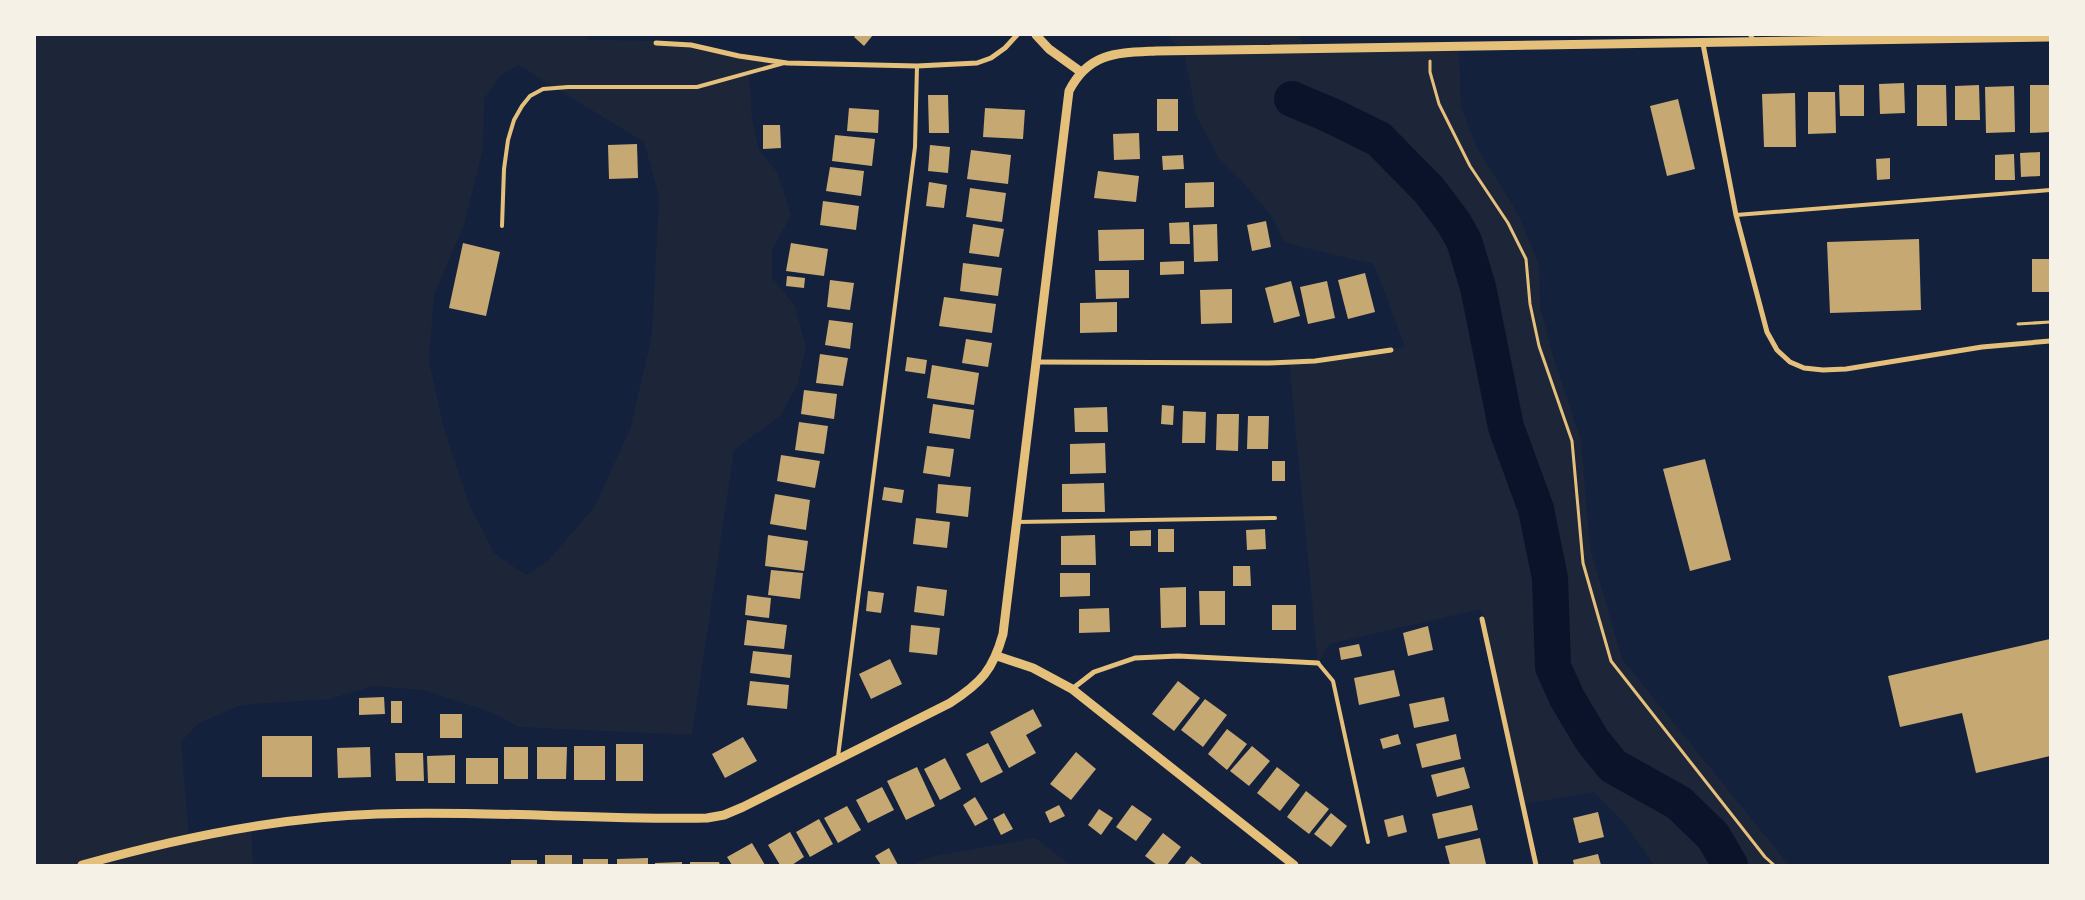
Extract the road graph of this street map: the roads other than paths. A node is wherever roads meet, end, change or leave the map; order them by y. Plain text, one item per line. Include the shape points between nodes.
1 (1017, 35) edge
2 (1036, 35) edge
3 (1750, 35) edge
4 (2050, 37) edge
5 (1788, 39) edge
6 (656, 43) dead end
7 (1756, 43) junction
8 (1703, 44) junction
9 (787, 62) junction
10 (918, 66) junction
11 (1081, 72) junction
12 (2050, 190) edge
13 (1736, 214) junction
14 (502, 226) dead end
15 (2050, 341) edge
16 (1391, 350) dead end
17 (1037, 362) junction
18 (1275, 518) dead end
19 (1017, 522) junction
20 (1482, 619) dead end
21 (997, 656) junction
22 (1318, 662) joint
23 (1072, 689) junction
24 (838, 759) junction
25 (1368, 842) dead end
26 (82, 865) edge
27 (1294, 865) edge
28 (1536, 865) edge

1 - 10 street via 991,58 977,63
2 - 11 street via 1049,49
3 - 7 lane
4 - 5 street
5 - 7 street
6 - 9 street via 690,45
7 - 8 street
8 - 11 street via 1131,52 1095,60
8 - 13 street
9 - 10 street
9 - 14 lane via 697,87 568,87 543,89 530,96 522,106 508,140
10 - 24 lane via 915,147
11 - 17 street via 1069,91
12 - 13 lane
13 - 15 street via 1767,332 1790,362 1813,369 1846,369 1982,347
16 - 17 street via 1316,361 1269,363
17 - 19 street
18 - 19 lane
19 - 21 street via 1003,634
20 - 28 street
21 - 23 street via 1033,668
21 - 24 street via 986,675 950,703
22 - 23 street via 1178,656 1135,658 1094,672
22 - 25 lane via 1334,682
23 - 27 street
24 - 26 street via 743,807 707,818 506,813 376,814 251,826 178,839

